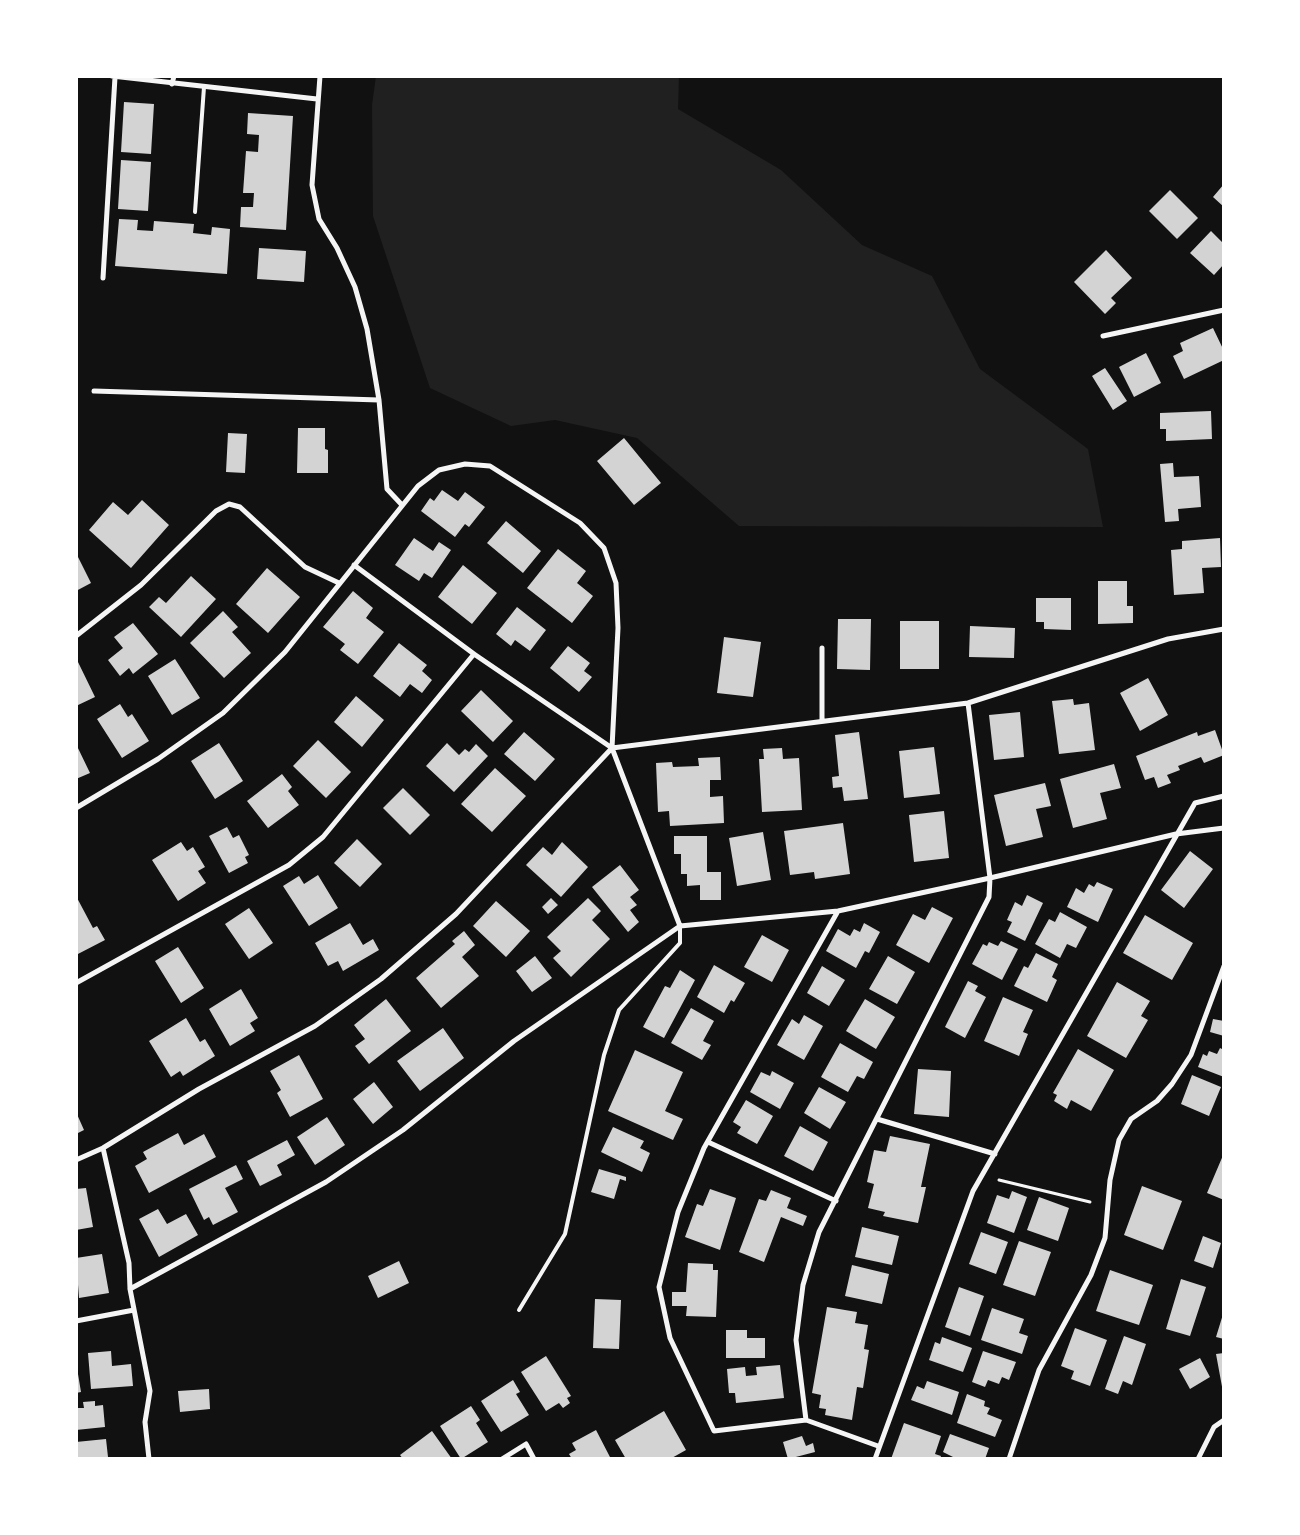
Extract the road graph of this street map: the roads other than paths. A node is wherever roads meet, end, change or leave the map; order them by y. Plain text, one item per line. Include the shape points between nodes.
1 (113, 76) edge
2 (174, 76) edge
3 (320, 76) edge
4 (172, 84) junction
5 (204, 87) junction
6 (317, 100) junction
7 (195, 212) dead end
8 (102, 278) dead end
9 (1224, 310) edge
10 (1103, 336) dead end
11 (94, 391) dead end
12 (379, 400) junction
13 (402, 506) junction
14 (354, 565) junction
15 (339, 584) junction
16 (1224, 629) edge
17 (76, 636) edge
18 (822, 648) dead end
19 (474, 654) junction
20 (968, 703) junction
21 (822, 721) junction
22 (612, 748) junction
23 (1224, 796) edge
24 (76, 808) edge
25 (1224, 828) edge
26 (1176, 834) junction
27 (990, 878) junction
28 (838, 911) junction
29 (680, 926) junction
30 (1224, 966) edge
31 (76, 982) edge
32 (877, 1119) junction
33 (708, 1142) junction
34 (102, 1148) junction
35 (995, 1154) junction
36 (76, 1160) edge
37 (836, 1201) junction
38 (130, 1289) junction
39 (134, 1310) junction
40 (519, 1310) dead end
41 (76, 1321) edge
42 (806, 1420) junction
43 (1224, 1420) edge
44 (878, 1446) junction
45 (149, 1459) edge
46 (502, 1459) edge
47 (534, 1459) edge
48 (875, 1459) edge
49 (1009, 1459) edge
50 (1198, 1459) edge

1 - 4 street
1 - 8 street
2 - 4 street
3 - 6 street
4 - 5 street
5 - 6 street
5 - 7 lane
6 - 12 street via 312,185 319,219 355,287 367,329
9 - 10 street
11 - 12 street
12 - 13 street via 387,489
13 - 14 street
13 - 22 street via 418,486 439,470 465,464 490,466 580,524 604,548 616,583 618,628
14 - 15 street
14 - 19 street
15 - 17 street via 305,567 240,507 229,504 216,511 142,585
15 - 24 street via 285,652 223,713 158,759
16 - 20 street via 1168,639
18 - 21 street
19 - 22 street
19 - 31 street via 323,836 289,865
20 - 21 street
20 - 27 street
21 - 22 street
22 - 29 street
22 - 34 street via 456,914 381,979 315,1026 199,1089
23 - 26 street via 1195,803
25 - 26 street
26 - 27 street
26 - 35 street
27 - 28 street
27 - 32 street via 989,897
28 - 29 street
28 - 33 street
29 - 38 street via 514,1041 403,1130 326,1182
29 - 40 lane via 680,944 619,1010 604,1055 565,1234
30 - 49 street via 1191,1055 1172,1084 1157,1101 1132,1119 1118,1140 1105,1238 1091,1276 1040,1370
32 - 35 street
32 - 37 street
33 - 37 street
33 - 42 street via 678,1212 659,1286 670,1338 714,1431
34 - 36 street
34 - 38 street via 129,1263
35 - 44 street via 974,1191
37 - 42 street via 820,1232 803,1285 796,1340
38 - 39 street
39 - 41 street
39 - 45 street via 150,1391 145,1422
42 - 44 street
43 - 50 street via 1214,1427
44 - 48 street
46 - 47 street via 526,1444

